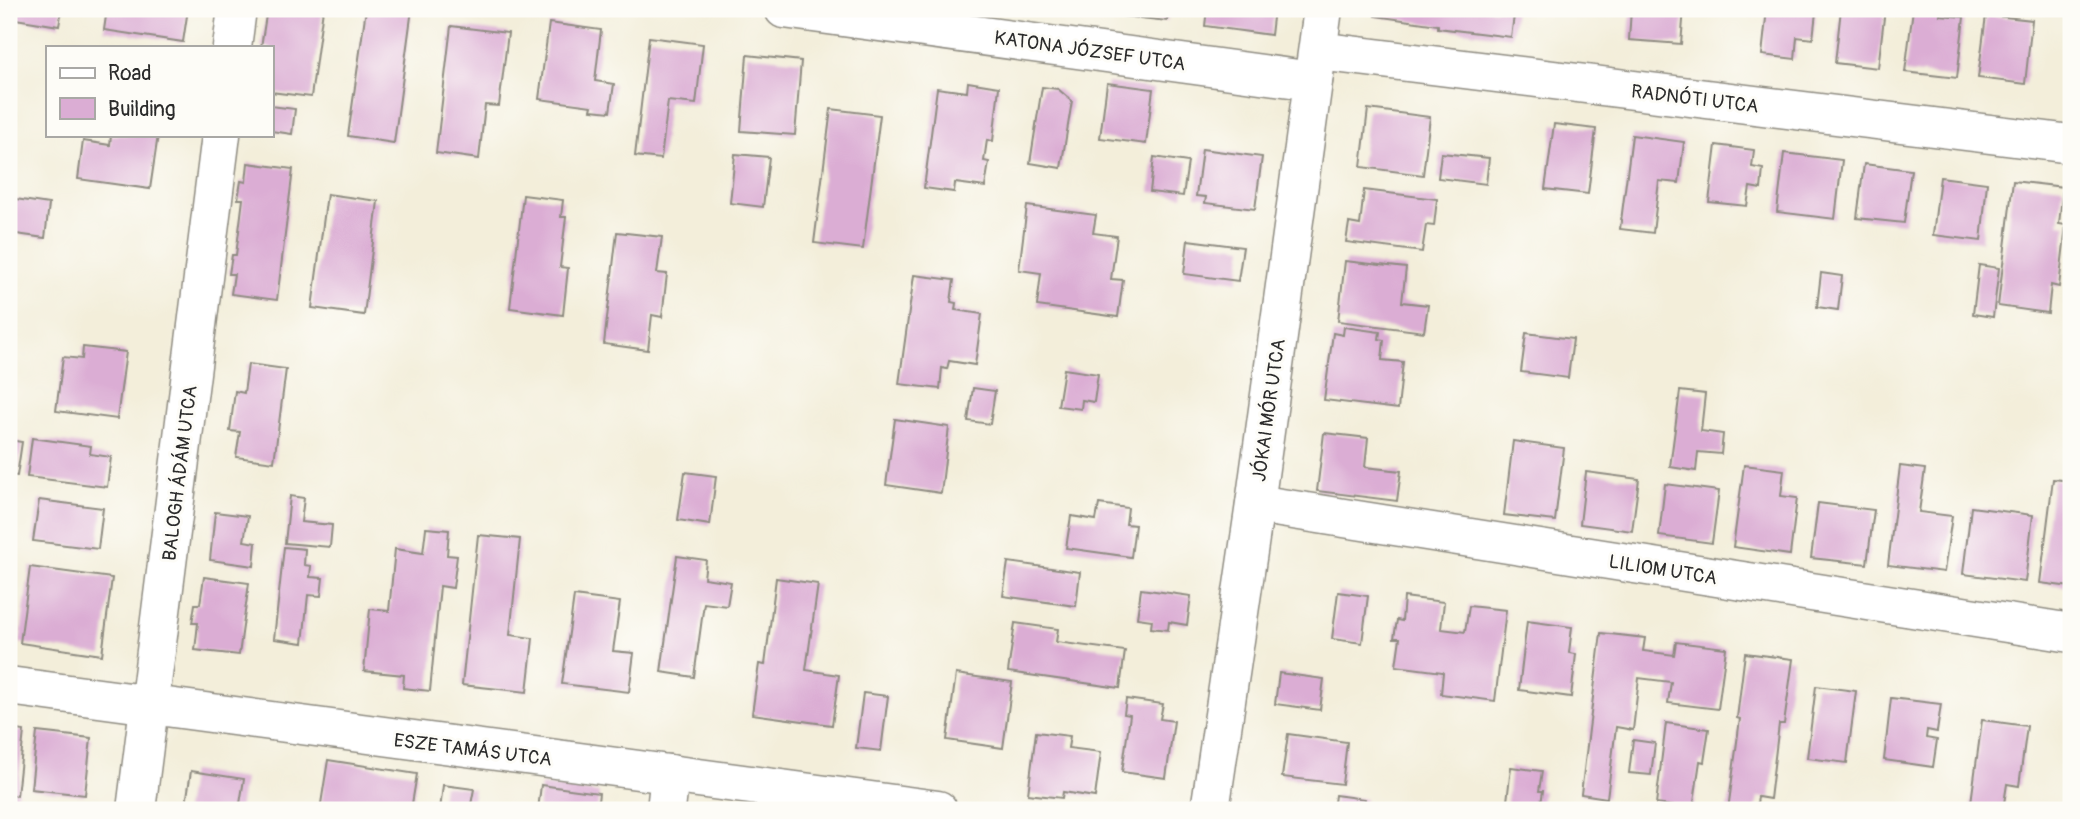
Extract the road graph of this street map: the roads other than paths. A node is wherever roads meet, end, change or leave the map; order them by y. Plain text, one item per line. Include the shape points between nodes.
1 (237, 9) edge
2 (784, 9) edge
3 (1323, 9) edge
4 (232, 46) edge
5 (1316, 66) junction
6 (221, 136) edge
7 (2071, 144) edge
8 (1255, 504) junction
9 (2071, 633) edge
10 (9, 686) edge
11 (150, 706) junction
12 (668, 792) edge
13 (136, 810) edge
14 (938, 810) edge
15 (1210, 810) edge

1 - 4 street
2 - 5 street, KATONA JÓZSEF UTCA
3 - 5 street, JÓKAI MÓR UTCA
5 - 7 street, RADNÓTI UTCA
5 - 8 street, JÓKAI MÓR UTCA
6 - 11 street, BALOGH ÁDÁM UTCA
8 - 9 street, LILIOM UTCA
8 - 15 street, JÓKAI MÓR UTCA
10 - 11 street, ESZE TAMÁS UTCA
11 - 12 street, ESZE TAMÁS UTCA
11 - 13 street, BALOGH ÁDÁM UTCA
12 - 14 street, ESZE TAMÁS UTCA

